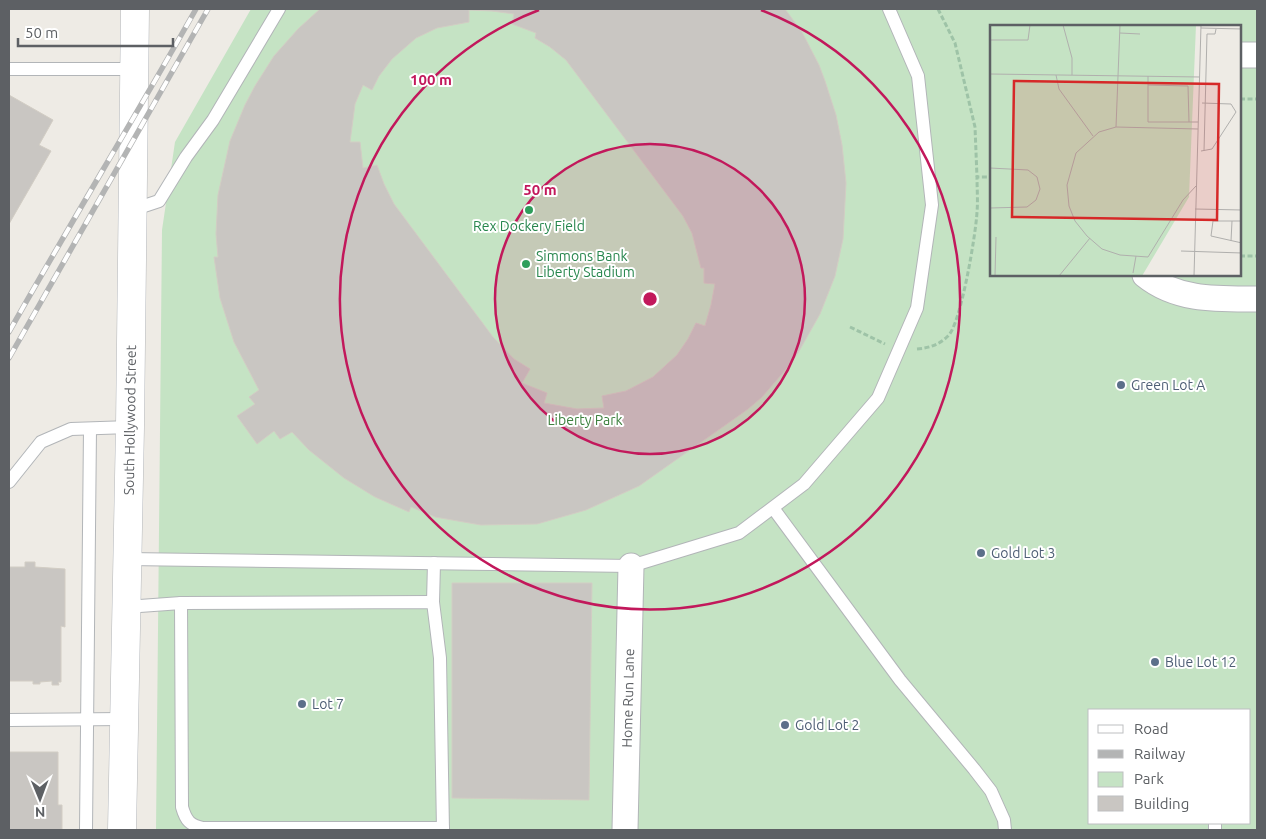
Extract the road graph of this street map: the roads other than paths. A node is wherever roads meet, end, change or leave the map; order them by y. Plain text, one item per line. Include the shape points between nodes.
1 (135, 9) edge
2 (279, 9) edge
3 (889, 9) edge
4 (1241, 55) edge
5 (1257, 55) edge
6 (9, 68) edge
7 (134, 69) junction
8 (132, 210) junction
9 (1147, 276) edge
10 (1257, 299) edge
11 (130, 426) junction
12 (90, 429) junction
13 (9, 482) edge
14 (773, 508) junction
15 (127, 559) junction
16 (434, 563) junction
17 (632, 566) junction
18 (434, 602) junction
19 (181, 603) junction
20 (126, 607) junction
21 (124, 719) junction
22 (9, 720) edge
23 (88, 720) junction
24 (443, 829) edge
25 (86, 830) edge
26 (122, 830) edge
27 (626, 830) edge
28 (1005, 830) edge

1 - 7 main road, South Hollywood Street
2 - 8 lane via 160,201
3 - 14 lane via 918,76 932,205 917,308 878,398 804,484
4 - 5 street
6 - 7 lane
7 - 8 main road, South Hollywood Street
8 - 11 main road, South Hollywood Street
9 - 10 street via 1173,291 1196,298
11 - 12 lane
11 - 15 main road, South Hollywood Street
12 - 13 lane via 71,429 41,442
12 - 23 lane
14 - 17 lane via 739,534
14 - 28 lane via 900,680 991,791
15 - 16 lane
15 - 20 main road, South Hollywood Street
16 - 17 lane
16 - 18 lane
17 - 27 street, Home Run Lane
18 - 19 lane
18 - 24 lane via 440,658
19 - 20 lane
19 - 24 lane via 182,807 191,825 203,828
20 - 21 main road, South Hollywood Street
21 - 23 lane
21 - 26 main road, South Hollywood Street
22 - 23 lane
23 - 25 lane

